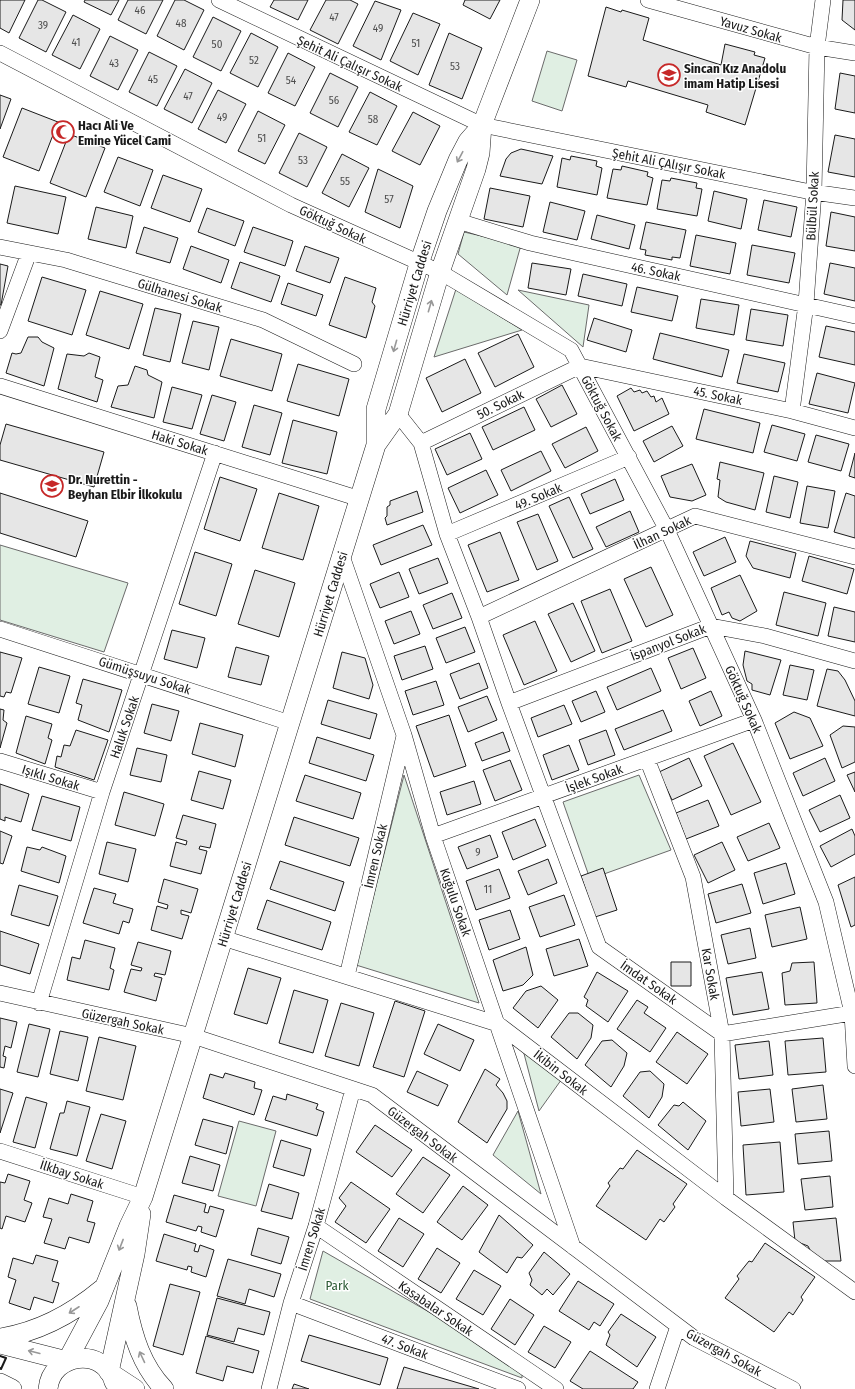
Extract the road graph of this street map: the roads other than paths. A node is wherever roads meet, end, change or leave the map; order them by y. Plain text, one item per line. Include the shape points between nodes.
1 (218, 0) edge
2 (530, 0) edge
3 (648, 0) edge
4 (823, 0) edge
5 (817, 47) junction
6 (0, 53) edge
7 (855, 53) edge
8 (482, 125) junction
9 (814, 191) junction
10 (855, 198) edge
11 (458, 221) junction
12 (0, 246) edge
13 (30, 253) junction
14 (419, 264) junction
15 (440, 272) junction
16 (806, 304) junction
17 (855, 316) edge
18 (0, 332) edge
19 (354, 364) dead end
20 (580, 366) junction
21 (0, 386) edge
22 (792, 411) junction
23 (398, 414) junction
24 (855, 428) edge
25 (421, 442) junction
26 (376, 445) junction
27 (214, 453) junction
28 (628, 458) junction
29 (360, 499) junction
30 (667, 530) junction
31 (447, 534) junction
32 (342, 556) junction
33 (855, 557) edge
34 (479, 617) junction
35 (711, 626) junction
36 (0, 629) edge
37 (855, 661) edge
38 (142, 674) junction
39 (509, 703) junction
40 (754, 720) junction
41 (290, 723) junction
42 (404, 735) junction
43 (647, 759) junction
44 (0, 762) edge
45 (102, 792) junction
46 (543, 796) junction
47 (433, 836) junction
48 (223, 938) junction
49 (347, 976) junction
50 (0, 993) edge
51 (39, 1003) junction
52 (854, 1010) edge
53 (498, 1024) junction
54 (722, 1034) junction
55 (193, 1036) junction
56 (854, 1040) edge
57 (855, 1066) edge
58 (353, 1089) junction
59 (0, 1151) edge
60 (143, 1197) junction
61 (726, 1198) junction
62 (316, 1226) junction
63 (573, 1247) junction
64 (105, 1287) junction
65 (855, 1292) edge
66 (125, 1298) junction
67 (291, 1303) junction
68 (678, 1326) junction
69 (0, 1338) edge
70 (0, 1344) edge
71 (67, 1361) junction
72 (112, 1380) edge
73 (0, 1383) edge
74 (12, 1389) edge
75 (48, 1389) edge
76 (135, 1389) edge
77 (164, 1389) edge
78 (268, 1389) edge
79 (518, 1389) edge
80 (556, 1389) edge
81 (657, 1389) edge
82 (793, 1389) edge

1 - 8 street, Şehit Ali Çalışır Sokak
2 - 8 main road, Hürriyet Caddesi
3 - 5 street, Yavuz Sokak
4 - 5 street, Bülbül Sokak
5 - 7 street, Yavuz Sokak
5 - 9 street, Bülbül Sokak
6 - 14 street, Göktuğ Sokak via 291,205
8 - 9 street, Şehit Ali ÇAlışır Sokak
8 - 11 main road via 476,169
8 -> 14 main road, Hürriyet Caddesi via 468,141 458,160
9 - 10 street, Şehit Ali ÇAlışır Sokak
9 - 16 street, Bülbül Sokak
11 - 15 main road
11 - 16 street, 46. Sokak via 530,243
12 - 13 street, Gülhanesi Sokak
13 - 18 street
13 - 19 street, Gülhanesi Sokak via 66,260 263,320
14 - 15 street, Göktuğ Sokak
14 -> 26 main road, Hürriyet Caddesi via 376,409
15 - 20 street, Göktuğ Sokak via 571,350
23 -> 15 main road
16 - 17 street, 46. Sokak
16 - 22 street, Bülbül Sokak
20 - 22 street, 45. Sokak
20 - 25 street, 50. Sokak
20 - 28 street, Göktuğ Sokak
21 - 27 street, Haki Sokak
22 - 24 street, 45. Sokak
23 - 25 street
23 - 26 main road
25 - 31 street, İmdat Sokak
26 - 29 main road, Hürriyet Caddesi
27 - 29 street, Haki Sokak
27 - 38 street, Haluk Sokak
28 - 30 street, Göktuğ Sokak
28 - 31 street, 49. Sokak
29 - 32 main road, Hürriyet Caddesi
30 - 33 street, İlhan Sokak via 695,516
30 - 34 street, İlhan Sokak
30 - 35 street, Göktuğ Sokak
31 - 34 street, İmdat Sokak
32 - 41 main road, Hürriyet Caddesi
32 - 42 street, Kuğulu Sokak
34 - 39 street, İmdat Sokak
35 - 37 street, İspanyol Sokak via 765,636
35 - 39 street, İspanyol Sokak
35 - 40 street, Göktuğ Sokak
36 - 38 street, Gümüşsuyu Sokak
38 - 41 street, Gümüşsuyu Sokak
38 - 45 street, Haluk Sokak
39 - 46 street, İmdat Sokak
40 - 43 street, İşlek Sokak
40 - 52 street, Göktuğ Sokak via 826,902
41 - 48 main road, Hürriyet Caddesi
42 - 47 street, Kuğulu Sokak
42 - 49 street, İmren Sokak
43 - 46 street, İşlek Sokak
43 - 54 street, Kar Sokak via 693,877
44 - 45 street, Işıklı Sokak
45 - 51 street, Haluk Sokak
46 - 47 street, İşlek Sokak
46 - 54 street, İmdat Sokak via 599,947
47 - 53 street, Kuğulu Sokak
48 - 49 street, İkibin Sokak
48 - 55 main road, Hürriyet Caddesi
49 - 53 street, İkibin Sokak
50 - 51 street, Güzergah Sokak
51 - 55 street, Güzergah Sokak
52 - 54 street
52 - 56 street, Göktuğ Sokak
53 - 61 street, İkibin Sokak
53 - 63 street, Kuğulu Sokak
54 - 61 street, Kar Sokak
55 - 58 street, Güzergah Sokak
55 - 60 main road, Hürriyet Caddesi
56 - 57 street, Göktuğ Sokak
58 - 62 street, İmren Sokak
58 - 63 street, Güzergah Sokak via 372,1095
59 - 60 street, İlkbay Sokak
60 -> 64 main road
60 - 66 main road via 136,1254
61 - 65 street, İkibin Sokak
62 - 67 street, İmren Sokak
62 - 80 street, Kasabalar Sokak
63 - 68 street, Güzergah Sokak
64 -> 69 main road via 53,1322
64 - 71 main road
66 - 72 main road
77 -> 66 main road via 142,1356 132,1330
67 - 78 street, İmren Sokak
67 - 79 street, 47. Sokak
68 - 81 street
68 - 82 street, Güzergah Sokak via 694,1338
71 -> 70 main road
71 - 72 main road via 82,1358 98,1362
71 - 75 main road via 50,1378
72 - 76 main road
73 - 74 main road

